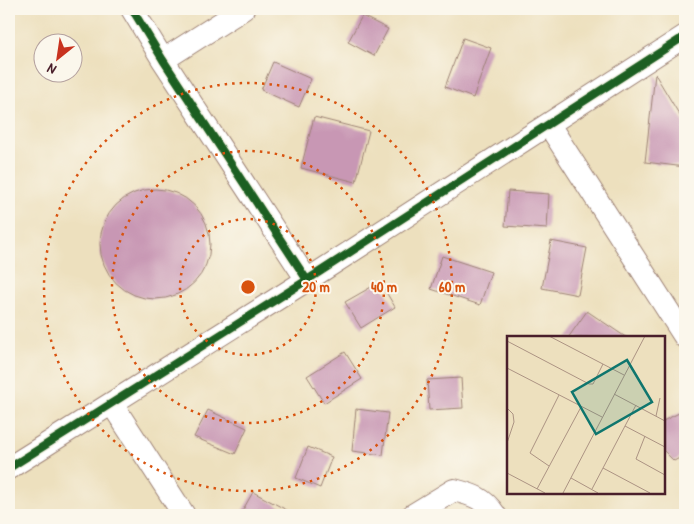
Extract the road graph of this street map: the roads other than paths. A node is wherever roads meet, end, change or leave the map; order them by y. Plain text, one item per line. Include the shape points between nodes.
1 (132, 9) edge
2 (243, 9) edge
3 (685, 36) edge
4 (163, 60) junction
5 (549, 125) junction
6 (307, 280) junction
7 (685, 337) edge
8 (112, 404) junction
9 (9, 468) edge
10 (184, 515) edge
11 (413, 515) edge
12 (495, 515) edge

1 - 4 street
2 - 4 street
3 - 5 street
4 - 6 street
5 - 6 street
5 - 7 street
6 - 8 street
8 - 9 street
8 - 10 street
11 - 12 street via 454,490 475,495

